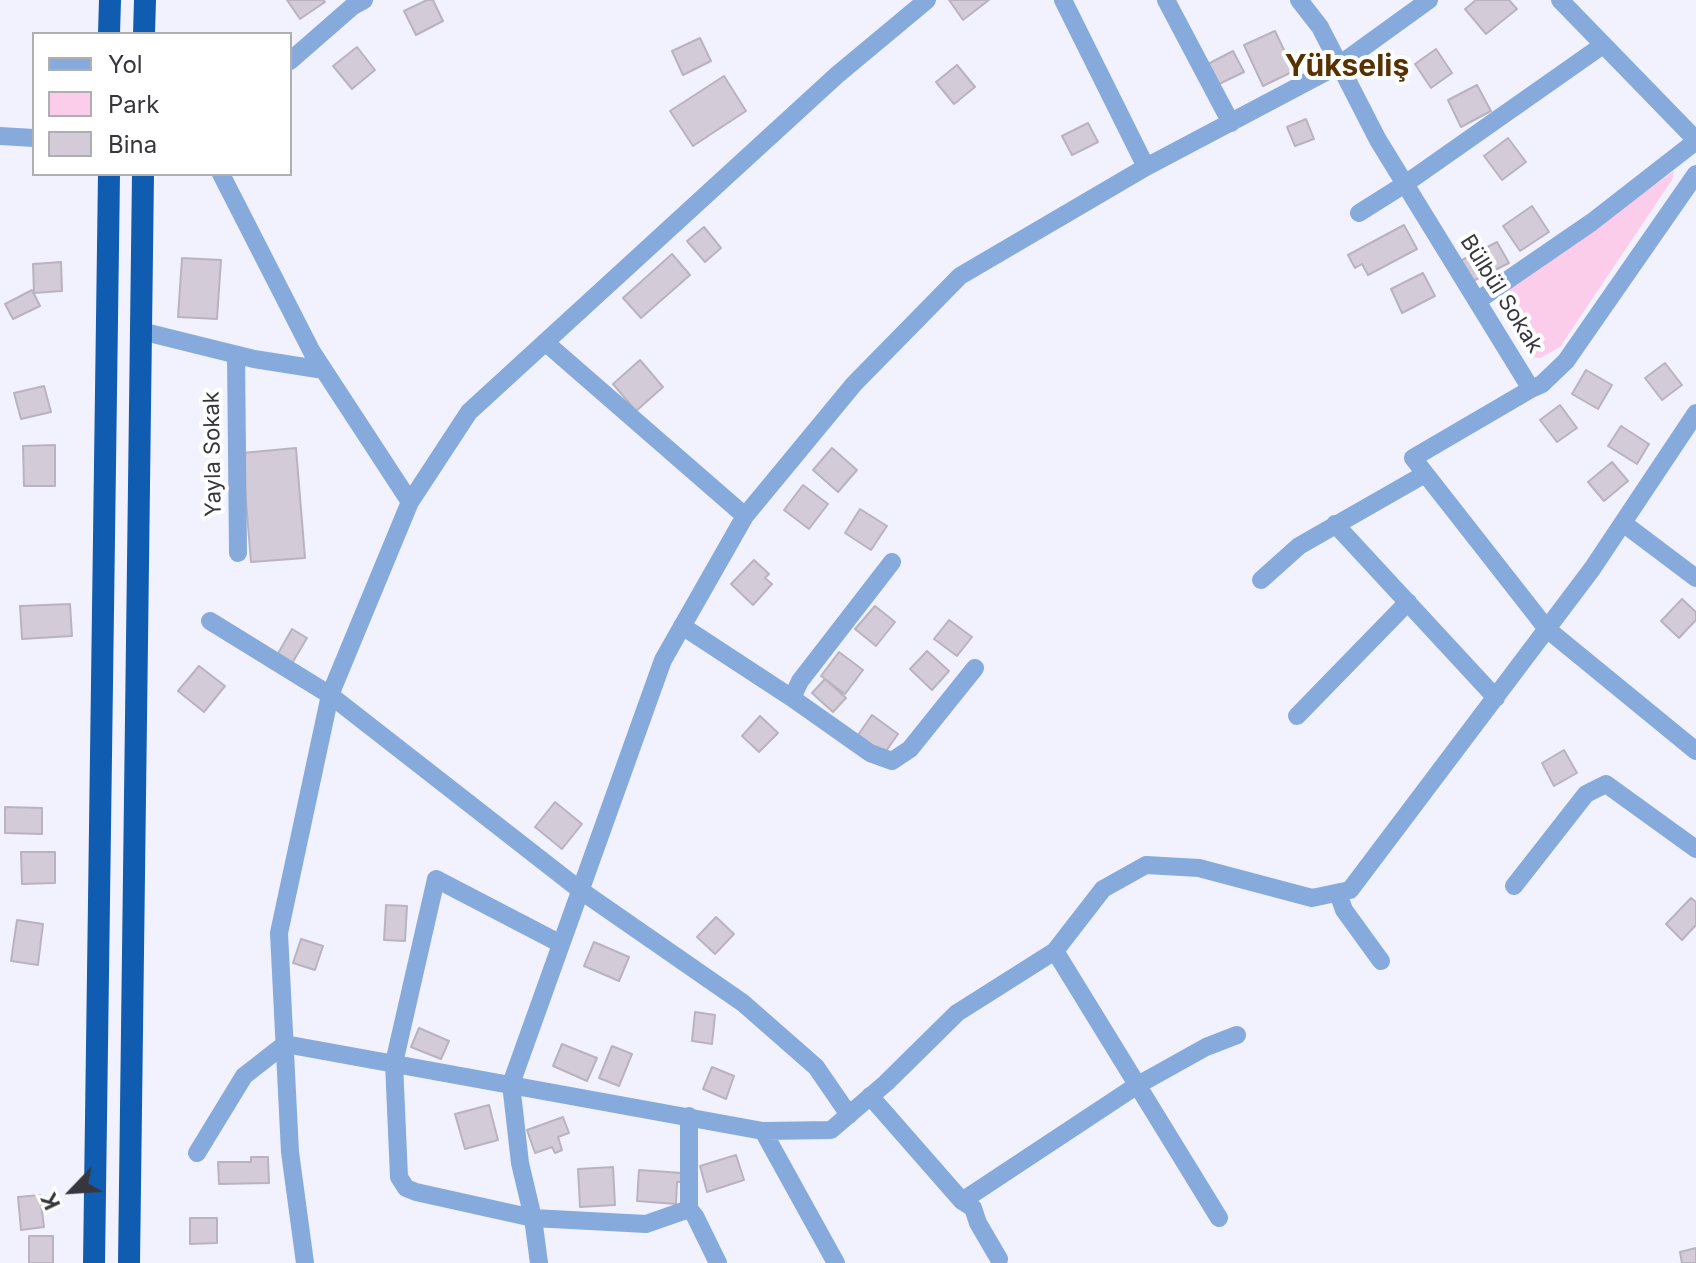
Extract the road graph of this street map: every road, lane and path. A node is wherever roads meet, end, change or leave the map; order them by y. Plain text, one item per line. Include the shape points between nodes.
1 (110, 0) edge
2 (145, 0) edge
3 (364, 0) edge
4 (927, 0) edge
5 (1063, 0) edge
6 (1166, 0) edge
7 (1299, 0) edge
8 (1429, 0) edge
9 (1560, 0) edge
10 (109, 32) edge
11 (144, 32) edge
12 (1603, 45) junction
13 (292, 59) edge
14 (1339, 65) junction
15 (1231, 123) junction
16 (0, 136) edge
17 (32, 138) edge
18 (1696, 141) edge
19 (1146, 167) junction
20 (1696, 174) edge
21 (112, 176) edge
22 (143, 176) edge
23 (222, 176) edge
24 (1405, 184) junction
25 (1359, 213) dead end
26 (1477, 301) junction
27 (141, 331) junction
28 (545, 342) junction
29 (236, 355) junction
30 (324, 370) junction
31 (1531, 389) junction
32 (1696, 413) edge
33 (1425, 474) junction
34 (410, 502) junction
35 (745, 516) junction
36 (1623, 523) junction
37 (1335, 524) junction
38 (238, 553) dead end
39 (892, 562) dead end
40 (1696, 578) edge
41 (1261, 580) dead end
42 (1408, 602) junction
43 (210, 621) dead end
44 (682, 626) junction
45 (1547, 629) junction
46 (975, 668) dead end
47 (330, 695) junction
48 (792, 698) junction
49 (1496, 698) junction
50 (1297, 716) dead end
51 (1696, 751) edge
52 (1696, 849) edge
53 (1514, 886) dead end
54 (580, 890) junction
55 (1338, 893) junction
56 (561, 944) junction
57 (1055, 951) junction
58 (1381, 961) dead end
59 (1237, 1035) dead end
60 (285, 1044) junction
61 (394, 1063) junction
62 (511, 1084) junction
63 (1136, 1086) junction
64 (870, 1096) junction
65 (849, 1115) junction
66 (689, 1116) junction
67 (763, 1131) junction
68 (197, 1153) dead end
69 (962, 1201) junction
70 (689, 1209) junction
71 (533, 1218) junction
72 (1219, 1218) dead end
73 (999, 1259) dead end
74 (826, 1260) edge
75 (94, 1263) edge
76 (129, 1263) edge
77 (305, 1263) edge
78 (539, 1263) edge
79 (718, 1263) edge

1 - 10 highway
2 - 11 highway
3 - 13 street
4 - 28 street via 837,75
5 - 19 street
6 - 15 street
7 - 14 street, Bülbül Sokak
8 - 14 street
9 - 12 street
12 - 18 street
12 - 24 street
14 - 15 street
14 - 24 street, Bülbül Sokak
15 - 19 street
16 - 17 street
18 - 26 street via 1592,222
19 - 35 street via 960,276 854,384
20 - 31 street via 1566,361
21 - 75 highway
22 - 27 highway
23 - 30 street
24 - 25 street
24 - 26 street, Bülbül Sokak
26 - 31 street, Bülbül Sokak
27 - 29 street
27 - 76 highway
28 - 34 street via 469,412
28 - 35 street
29 - 30 street
29 - 38 street, Yayla Sokak
30 - 34 street
31 - 33 street, Bülbül Sokak via 1413,458
32 - 36 street
33 - 37 street
33 - 45 street
34 - 47 street
35 - 44 street
36 - 40 street
36 - 45 street
37 - 41 street via 1299,546
37 - 42 street
39 - 48 street
42 - 49 street
42 - 50 street
43 - 47 street
44 - 48 street
44 - 54 street via 663,660
45 - 49 street
45 - 51 street
46 - 48 street via 910,749 892,761 870,753
47 - 54 street
47 - 60 street via 279,933
49 - 55 street via 1371,865 1350,890
52 - 53 street via 1606,784 1586,794
54 - 56 street
54 - 65 street via 743,1003 816,1067
55 - 57 street via 1312,898 1199,868 1146,865 1103,889
55 - 58 street via 1344,910
56 - 61 street via 436,879
56 - 62 street
57 - 63 street
57 - 64 street via 957,1013
59 - 63 street
60 - 61 street
60 - 68 street via 244,1076
60 - 77 street via 290,1152
61 - 62 street
61 - 71 street via 399,1177 406,1188
62 - 66 street
62 - 71 street
63 - 69 street
63 - 72 street
64 - 65 street
64 - 69 street
65 - 67 street via 831,1130
66 - 67 street
66 - 70 street
67 - 74 street
69 - 73 street via 973,1208
70 - 71 street via 646,1224
70 - 79 street
71 - 78 street

